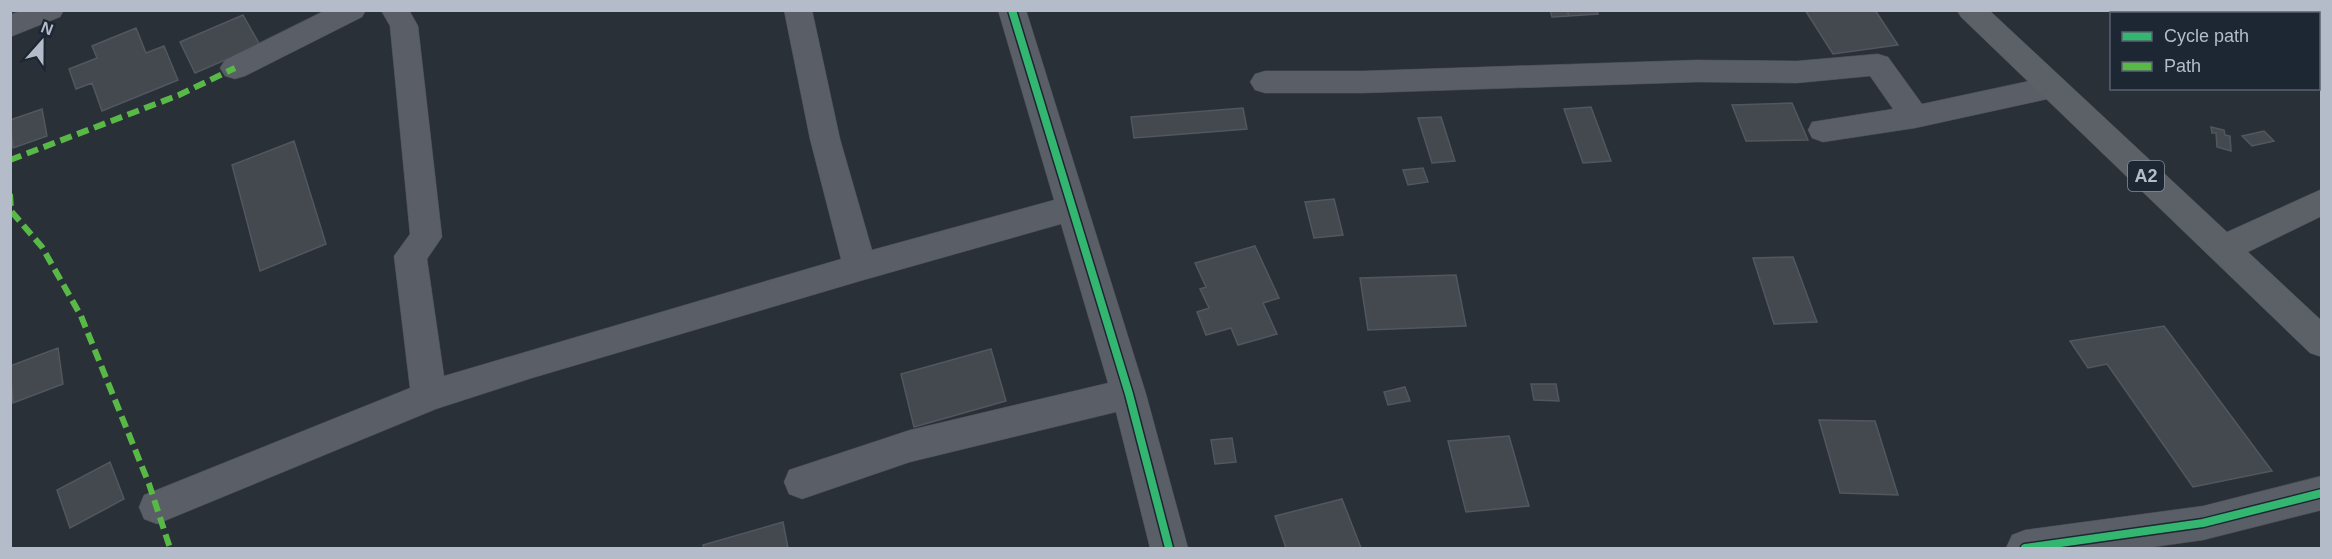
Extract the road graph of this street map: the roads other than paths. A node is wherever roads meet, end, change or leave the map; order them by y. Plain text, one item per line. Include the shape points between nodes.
1 (50, 10) edge
2 (352, 10) edge
3 (394, 10) edge
4 (798, 10) edge
5 (1012, 10) edge
6 (1971, 10) edge
7 (10, 27) edge
8 (235, 68) dead end
9 (1265, 82) dead end
10 (2052, 87) junction
11 (1916, 117) junction
12 (1823, 130) dead end
13 (2322, 201) edge
14 (1072, 208) junction
15 (2223, 249) junction
16 (860, 267) junction
17 (2322, 343) edge
18 (1129, 394) junction
19 (429, 396) junction
20 (802, 482) dead end
21 (2322, 493) edge
22 (157, 507) dead end
23 (1169, 549) edge
24 (2025, 549) edge

1 - 7 street
2 - 8 street
3 - 19 street via 404,26 426,237 410,256
4 - 16 street via 825,140
5 - 14 street
6 - 10 main road, A2
9 - 11 street via 1797,72 1878,65
10 - 11 street
10 - 15 main road, A2
11 - 12 street
13 - 15 main road
14 - 16 street
14 - 18 street
15 - 17 main road, A2
16 - 19 street
18 - 20 street via 910,446
18 - 23 street
19 - 22 street
21 - 24 street via 2203,523

